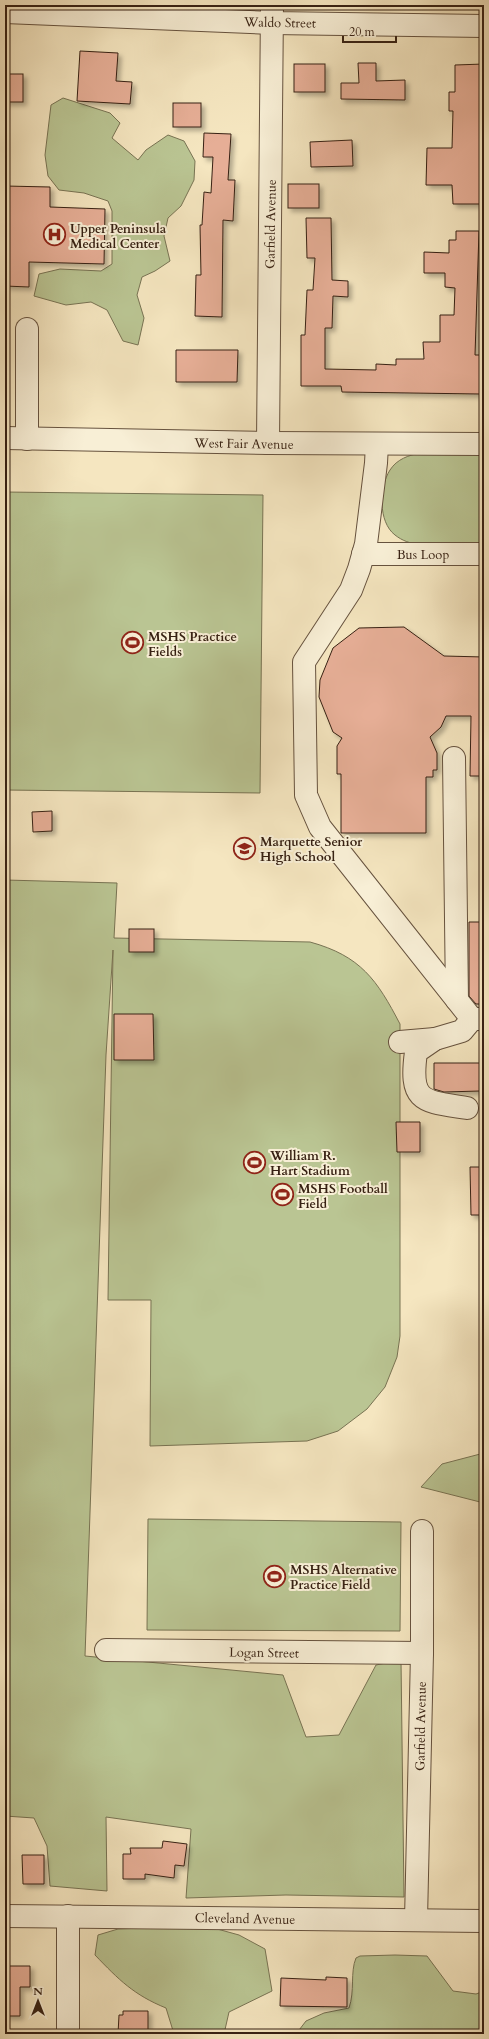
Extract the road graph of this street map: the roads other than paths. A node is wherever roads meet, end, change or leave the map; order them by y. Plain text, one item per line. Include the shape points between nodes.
1 (5, 12) edge
2 (272, 14) edge
3 (484, 26) edge
4 (28, 329) dead end
5 (5, 438) edge
6 (28, 439) junction
7 (268, 443) junction
8 (377, 444) junction
9 (484, 444) edge
10 (363, 554) junction
11 (484, 554) edge
12 (454, 758) dead end
13 (457, 1000) junction
14 (478, 1020) edge
15 (434, 1039) junction
16 (400, 1042) dead end
17 (467, 1108) dead end
18 (422, 1531) dead end
19 (106, 1650) dead end
20 (422, 1653) junction
21 (5, 1916) edge
22 (68, 1916) junction
23 (416, 1920) junction
24 (484, 1921) edge
25 (68, 2034) edge

1 - 2 street, Waldo Street
2 - 3 street, Waldo Street
2 - 7 street, Garfield Avenue
4 - 6 street
5 - 6 street, West Fair Avenue
6 - 7 street, West Fair Avenue
7 - 8 street, West Fair Avenue
8 - 9 street, West Fair Avenue
8 - 10 street
10 - 11 street, Bus Loop
10 - 13 street via 351,590 304,662 306,795 320,826
12 - 13 street
13 - 14 street
14 - 15 street via 462,1031
15 - 16 street
15 - 17 street via 416,1052 415,1088 428,1101
18 - 20 street, Garfield Avenue
19 - 20 street, Logan Street
20 - 23 street, Garfield Avenue
21 - 22 street, Cleveland Avenue
22 - 23 street, Cleveland Avenue
22 - 25 street
23 - 24 street, Cleveland Avenue

